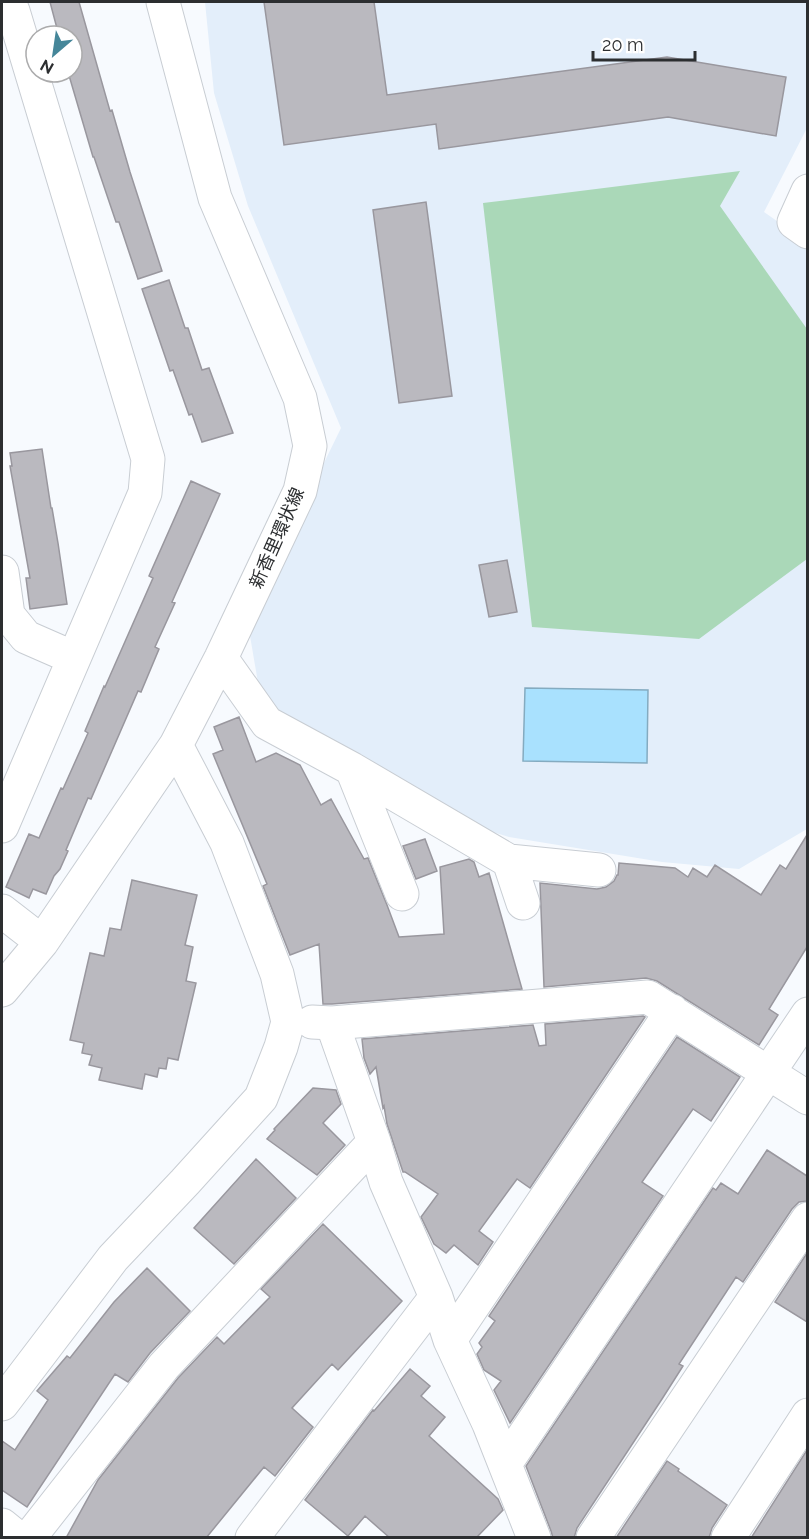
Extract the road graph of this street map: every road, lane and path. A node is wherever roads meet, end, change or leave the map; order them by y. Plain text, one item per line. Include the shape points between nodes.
1 (5, 2) edge
2 (163, 2) edge
3 (807, 191) edge
4 (807, 232) edge
5 (2, 572) edge
6 (74, 658) junction
7 (221, 658) junction
8 (176, 745) junction
9 (351, 769) junction
10 (2, 826) edge
11 (509, 861) junction
12 (599, 870) dead end
13 (402, 894) dead end
14 (523, 903) dead end
15 (2, 911) edge
16 (42, 942) junction
17 (2, 990) edge
18 (672, 1011) junction
19 (807, 1014) edge
20 (288, 1022) junction
21 (332, 1023) junction
22 (768, 1073) junction
23 (807, 1098) edge
24 (374, 1142) junction
25 (807, 1219) edge
26 (436, 1297) junction
27 (450, 1340) junction
28 (2, 1404) edge
29 (807, 1416) edge
30 (505, 1464) junction
31 (2, 1525) edge
32 (522, 1530) edge
33 (18, 1538) edge
34 (29, 1538) edge
35 (252, 1538) edge
36 (593, 1538) edge
37 (728, 1538) edge

1 - 6 street via 13,11 147,459 145,493
2 - 7 street, 新香里環状線 via 215,198 300,398 310,446 300,491
3 - 4 street via 794,222
5 - 6 street via 8,615 26,637
6 - 10 street
7 - 8 street, 新香里環状線
7 - 9 street via 267,723
8 - 16 street, 新香里環状線
8 - 20 street via 227,843 277,974
9 - 11 street
9 - 13 street
11 - 12 street
11 - 14 street
15 - 16 street
16 - 17 street, 新香里環状線
18 - 21 street via 648,996
18 - 22 street
18 - 27 street
19 - 22 street
20 - 21 street
20 - 28 street via 261,1098 113,1258
21 - 24 street
22 - 23 street
22 - 30 street
24 - 26 street via 386,1182
24 - 34 street via 164,1366
25 - 36 street
26 - 27 street
26 - 35 street
27 - 30 street
29 - 37 street
30 - 32 street
31 - 33 street

